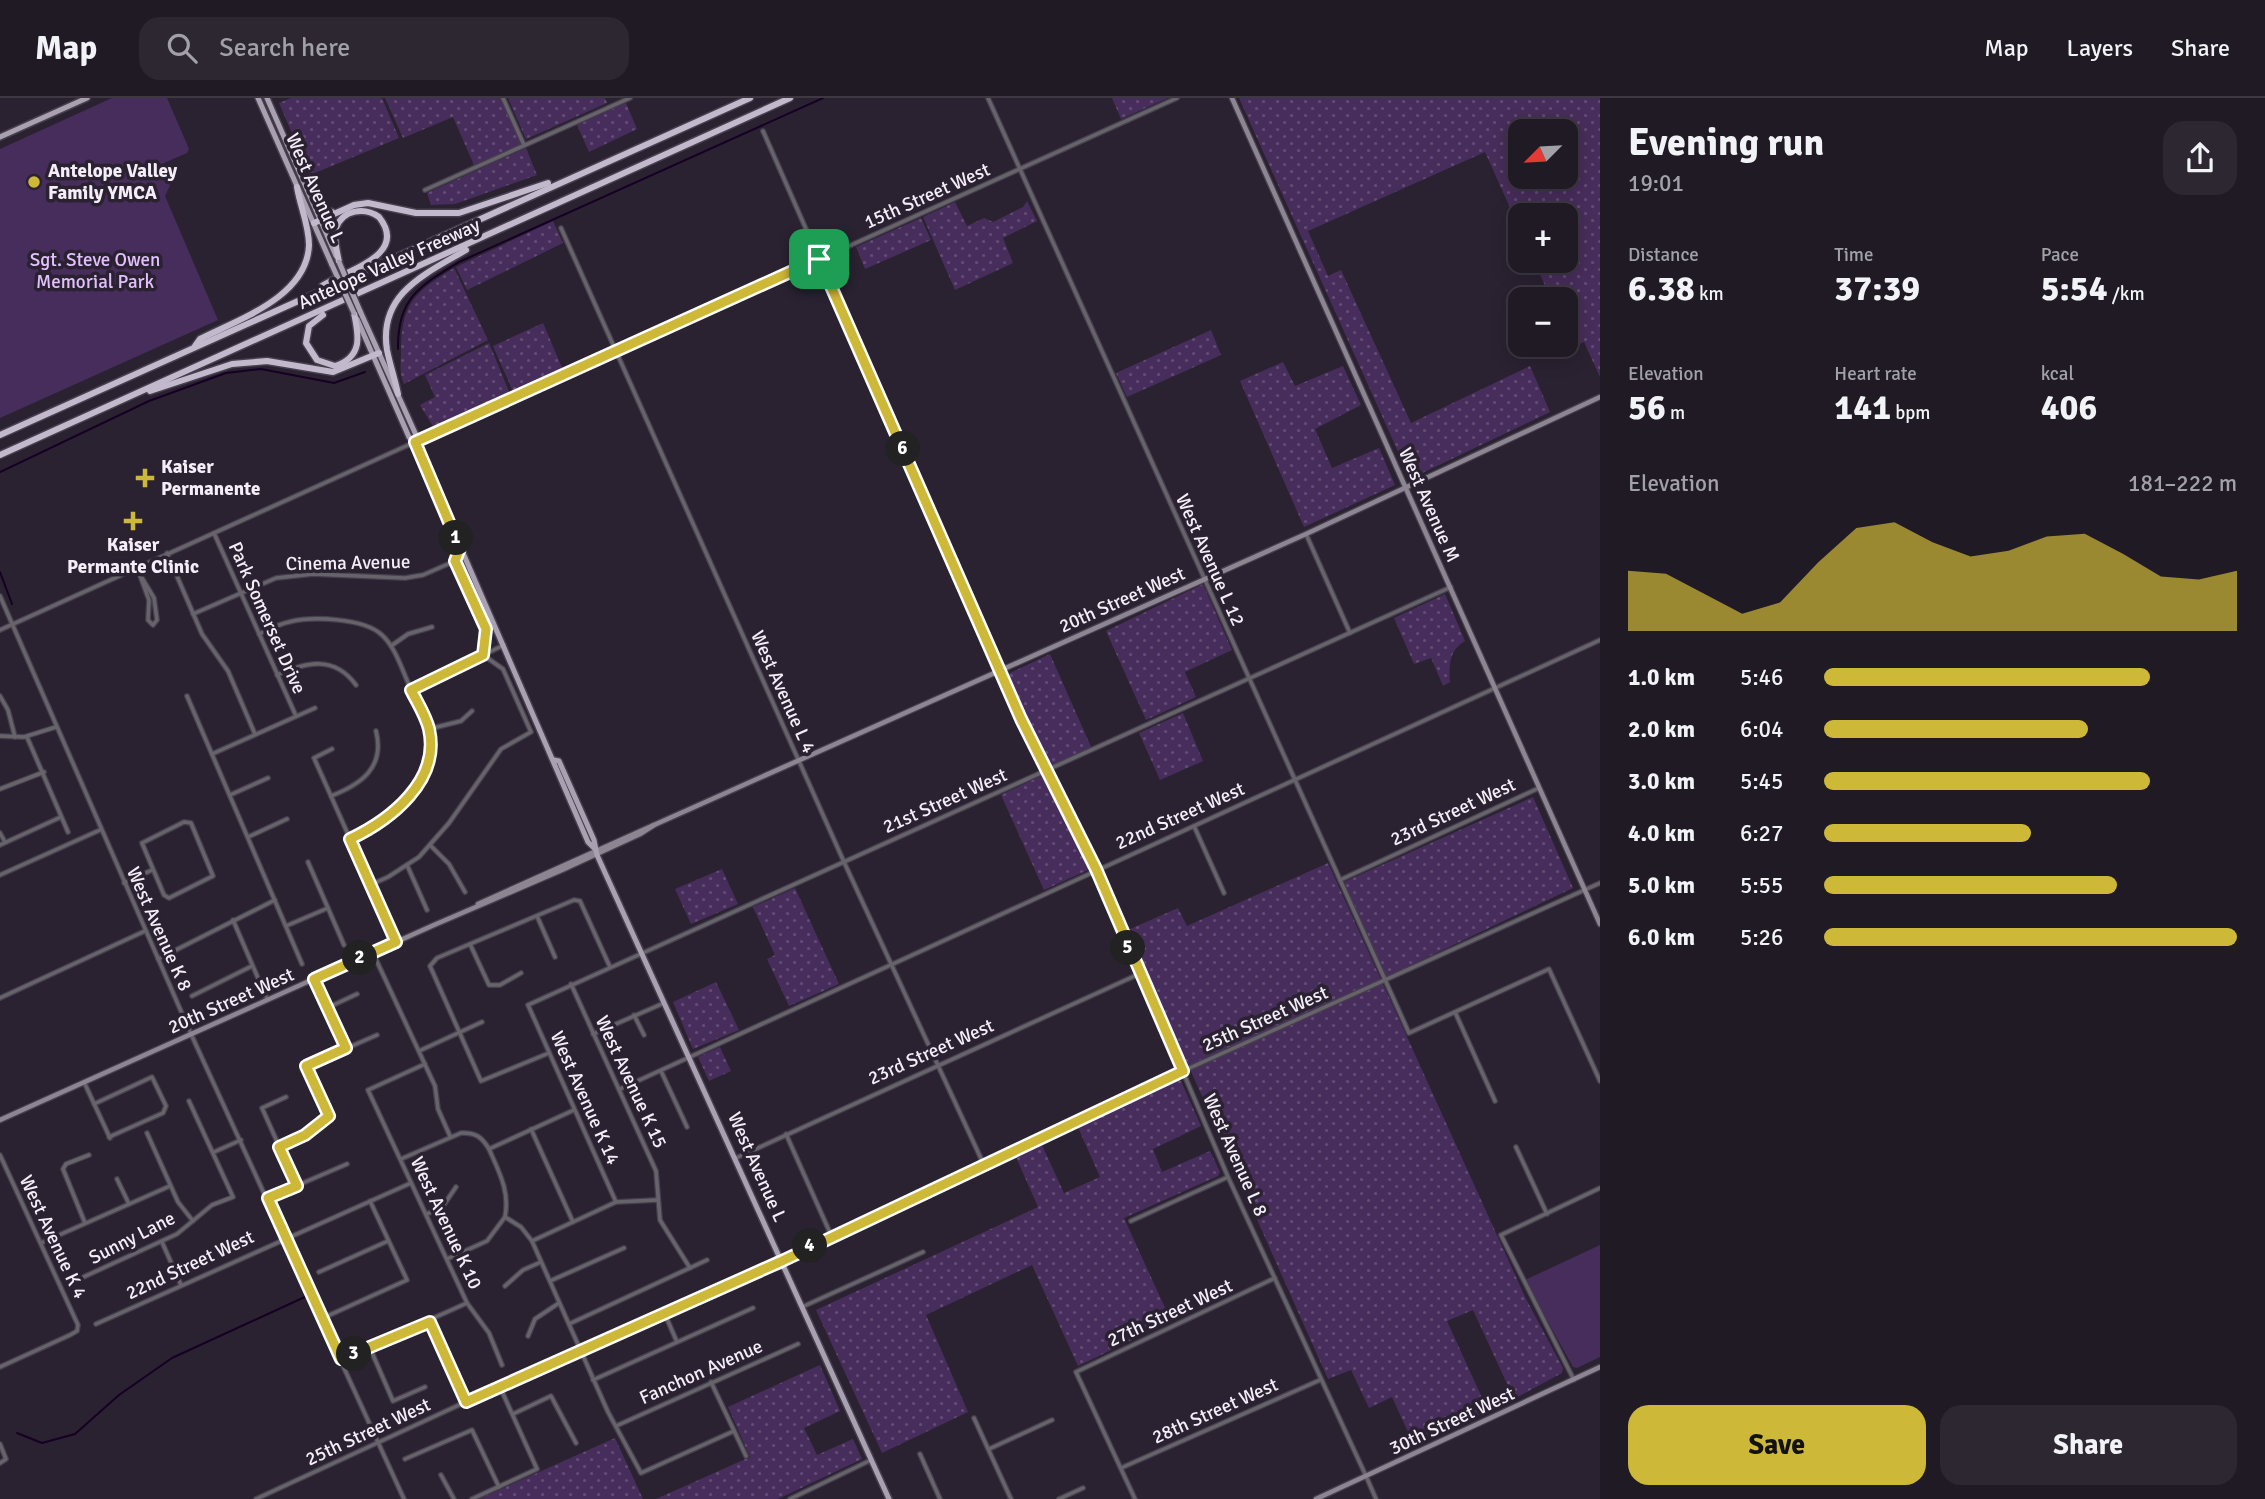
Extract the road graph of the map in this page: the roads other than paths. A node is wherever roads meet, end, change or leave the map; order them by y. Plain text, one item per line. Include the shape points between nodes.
1 (88, 98) edge
2 (258, 98) edge
3 (267, 98) edge
4 (503, 98) edge
5 (630, 98) edge
6 (750, 98) edge
7 (790, 98) edge
8 (988, 98) edge
9 (1177, 98) edge
10 (1232, 98) edge
11 (763, 131) dead end
12 (0, 137) edge
13 (524, 145) junction
14 (593, 167) junction
15 (1021, 169) junction
16 (297, 187) junction
17 (306, 187) junction
18 (425, 190) dead end
19 (341, 211) junction
20 (317, 221) junction
21 (561, 228) dead end
22 (496, 233) junction
23 (819, 259) junction
24 (336, 263) junction
25 (384, 283) junction
26 (309, 296) junction
27 (357, 312) junction
28 (194, 347) junction
29 (616, 351) junction
30 (376, 354) junction
31 (398, 394) junction
32 (128, 397) junction
33 (1600, 397) edge
34 (0, 435) edge
35 (415, 442) junction
36 (0, 455) edge
37 (1406, 487) junction
38 (213, 532) junction
39 (1306, 534) junction
40 (460, 548) junction
41 (167, 553) junction
42 (455, 561) junction
43 (137, 567) junction
44 (1203, 579) junction
45 (1451, 587) junction
46 (240, 593) junction
47 (0, 596) edge
48 (151, 612) junction
49 (193, 614) junction
50 (12, 625) junction
51 (432, 626) dead end
52 (0, 630) edge
53 (1350, 633) junction
54 (259, 634) junction
55 (1600, 640) edge
56 (504, 645) junction
57 (391, 646) junction
58 (483, 655) junction
59 (1000, 670) junction
60 (277, 675) junction
61 (1248, 679) junction
62 (356, 685) dead end
63 (1496, 688) junction
64 (411, 690) junction
65 (0, 696) edge
66 (187, 696) dead end
67 (315, 708) dead end
68 (472, 711) dead end
69 (296, 716) junction
70 (56, 727) junction
71 (429, 729) junction
72 (376, 731) dead end
73 (255, 734) junction
74 (0, 736) edge
75 (15, 737) junction
76 (27, 737) junction
77 (332, 749) dead end
78 (212, 754) junction
79 (799, 761) junction
80 (1047, 771) junction
81 (44, 772) junction
82 (268, 778) dead end
83 (1293, 780) junction
84 (1539, 788) junction
85 (0, 789) edge
86 (230, 795) junction
87 (331, 796) junction
88 (61, 817) junction
89 (288, 820) dead end
90 (1194, 826) junction
91 (100, 830) junction
92 (68, 832) dead end
93 (0, 833) edge
94 (248, 837) junction
95 (350, 839) junction
96 (3, 843) edge
97 (430, 845) junction
98 (596, 852) junction
99 (308, 862) dead end
100 (844, 862) junction
101 (407, 865) junction
102 (1096, 869) junction
103 (152, 870) junction
104 (0, 875) edge
105 (1340, 880) junction
106 (124, 883) junction
107 (1600, 883) edge
108 (370, 885) junction
109 (1585, 890) junction
110 (465, 892) dead end
111 (1224, 893) dead end
112 (275, 900) junction
113 (328, 908) junction
114 (427, 909) dead end
115 (537, 916) junction
116 (233, 920) junction
117 (1600, 924) edge
118 (286, 926) junction
119 (145, 931) junction
120 (396, 942) junction
121 (344, 944) dead end
122 (470, 944) junction
123 (373, 953) junction
124 (641, 953) junction
125 (555, 957) dead end
126 (158, 959) junction
127 (892, 962) junction
128 (302, 964) dead end
129 (252, 966) junction
130 (610, 967) junction
131 (521, 973) dead end
132 (1139, 974) junction
133 (314, 979) junction
134 (1386, 982) junction
135 (571, 984) junction
136 (357, 994) dead end
137 (192, 996) dead end
138 (0, 998) edge
139 (267, 999) junction
140 (664, 1003) junction
141 (528, 1005) joint
142 (327, 1008) junction
143 (1455, 1012) junction
144 (634, 1015) junction
145 (482, 1022) dead end
146 (458, 1032) junction
147 (191, 1034) junction
148 (593, 1034) junction
149 (377, 1035) dead end
150 (644, 1035) dead end
151 (346, 1048) junction
152 (419, 1051) junction
153 (550, 1053) junction
154 (689, 1058) junction
155 (425, 1064) junction
156 (936, 1064) junction
157 (661, 1071) junction
158 (1183, 1071) junction
159 (1600, 1081) edge
160 (84, 1083) junction
161 (620, 1089) junction
162 (286, 1097) dead end
163 (189, 1101) dead end
164 (1495, 1101) dead end
165 (94, 1104) junction
166 (575, 1110) junction
167 (0, 1120) edge
168 (687, 1127) dead end
169 (531, 1129) junction
170 (147, 1133) dead end
171 (786, 1134) junction
172 (450, 1136) junction
173 (241, 1140) junction
174 (279, 1147) junction
175 (1516, 1147) dead end
176 (489, 1149) junction
177 (214, 1152) junction
178 (0, 1155) edge
179 (89, 1155) dead end
180 (736, 1158) junction
181 (401, 1159) junction
182 (2, 1164) edge
183 (347, 1164) dead end
184 (984, 1165) junction
185 (1228, 1177) junction
186 (117, 1179) dead end
187 (411, 1182) junction
188 (170, 1186) junction
189 (297, 1186) junction
190 (456, 1187) dead end
191 (1600, 1188) edge
192 (268, 1198) junction
193 (370, 1200) junction
194 (657, 1200) junction
195 (616, 1202) junction
196 (129, 1204) junction
197 (427, 1214) junction
198 (1547, 1214) junction
199 (505, 1217) junction
200 (193, 1221) junction
201 (1131, 1221) dead end
202 (573, 1222) junction
203 (85, 1223) junction
204 (831, 1235) junction
205 (286, 1237) junction
206 (388, 1241) junction
207 (532, 1241) junction
208 (162, 1242) junction
209 (41, 1243) junction
210 (624, 1248) dead end
211 (923, 1252) dead end
212 (447, 1259) junction
213 (707, 1260) dead end
214 (782, 1261) junction
215 (541, 1262) junction
216 (690, 1268) junction
217 (319, 1272) dead end
218 (1275, 1278) junction
219 (77, 1280) dead end
220 (550, 1281) junction
221 (181, 1285) junction
222 (505, 1286) dead end
223 (467, 1303) junction
224 (560, 1303) junction
225 (802, 1307) junction
226 (752, 1308) dead end
227 (664, 1312) junction
228 (323, 1318) junction
229 (430, 1322) junction
230 (96, 1324) dead end
231 (569, 1324) junction
232 (528, 1336) dead end
233 (677, 1342) junction
234 (798, 1344) dead end
235 (369, 1348) junction
236 (580, 1349) junction
237 (341, 1359) junction
238 (502, 1365) dead end
239 (0, 1367) edge
240 (1600, 1367) edge
241 (1321, 1379) junction
242 (593, 1380) junction
243 (1574, 1380) junction
244 (711, 1382) junction
245 (425, 1387) dead end
246 (500, 1387) junction
247 (466, 1402) junction
248 (513, 1414) junction
249 (974, 1418) dead end
250 (1052, 1420) dead end
251 (616, 1426) junction
252 (734, 1431) junction
253 (379, 1442) junction
254 (576, 1443) dead end
255 (0, 1444) edge
256 (989, 1448) junction
257 (920, 1454) dead end
258 (746, 1456) dead end
259 (405, 1460) dead end
260 (871, 1460) junction
261 (0, 1463) edge
262 (1121, 1468) junction
263 (441, 1475) dead end
264 (1366, 1476) junction
265 (499, 1487) junction
266 (1083, 1488) dead end
267 (256, 1499) edge
268 (404, 1499) edge
269 (454, 1499) edge
270 (472, 1499) edge
271 (789, 1499) edge
272 (889, 1499) edge
273 (940, 1499) edge
274 (1012, 1499) edge
275 (1059, 1499) edge
276 (1135, 1499) edge
277 (1316, 1499) edge
278 (1376, 1499) edge

1 - 12 main road
2 - 16 main road, West Avenue L
3 - 17 main road, West Avenue L
4 - 13 street
5 - 13 street
6 - 14 highway, Antelope Valley Freeway
7 - 22 highway, Antelope Valley Freeway
8 - 15 street, West Avenue L 12
9 - 15 street, 15th Street West
10 - 37 main road, West Avenue M
11 - 23 street, West Avenue L 8
13 - 18 street
14 - 19 highway via 459,213 416,213 368,203
14 - 26 highway, Antelope Valley Freeway
15 - 23 street, 15th Street West
15 - 44 street, West Avenue L 12
16 - 20 main road, West Avenue L
16 - 28 highway via 309,245 296,279 278,297 200,339
17 - 19 highway via 325,212
17 - 20 main road, West Avenue L
19 - 20 highway
20 - 24 main road, West Avenue L
21 - 29 street, West Avenue L 4
22 - 25 highway, Antelope Valley Freeway
22 - 31 highway via 399,294 386,332
23 - 29 street, 15th Street West
23 - 59 street, West Avenue L 8
24 - 26 highway via 335,238 341,220 354,211 379,217 387,237 383,250
24 - 27 main road, West Avenue L, bridge
25 - 27 highway via 309,326 306,342 322,364 342,364 358,348
25 - 32 highway, Antelope Valley Freeway
26 - 28 highway, Antelope Valley Freeway
27 - 30 main road, West Avenue L
28 - 34 highway, Antelope Valley Freeway
29 - 35 street, 15th Street West
29 - 79 street, West Avenue L 4
30 - 31 main road, West Avenue L
30 - 32 highway via 333,372 267,362 232,364
30 - 35 main road, West Avenue L
31 - 35 main road, West Avenue L
32 - 36 highway, Antelope Valley Freeway
33 - 37 main road, 20th Street West
35 - 38 street, 15th Street West
35 - 40 main road, West Avenue L
37 - 39 main road, 20th Street West
37 - 45 main road, West Avenue M
38 - 41 street, 15th Street West
38 - 46 street, Park Somerset Drive
39 - 44 main road, 20th Street West
39 - 53 street
40 - 42 street
40 - 56 main road, West Avenue L
41 - 43 street, 15th Street West
41 - 49 street
42 - 46 street, Cinema Avenue via 405,578 293,575
42 - 58 street via 486,629
43 - 48 street
43 - 50 street, 15th Street West
44 - 59 main road, 20th Street West
44 - 61 street, West Avenue L 12
45 - 53 street, 21st Street West
45 - 63 main road, West Avenue M
46 - 49 street, Cinema Avenue
46 - 54 street, Park Somerset Drive
47 - 50 street, West Avenue K 8
48 - 48 street via 148,620 154,624
49 - 73 street via 228,671
50 - 52 street, 15th Street West
50 - 70 street, West Avenue K 8
51 - 57 street
53 - 61 street, 21st Street West
54 - 57 street via 288,622 330,619 371,627
54 - 60 street, Park Somerset Drive
55 - 63 street, 22nd Street West
56 - 58 street
56 - 98 main road, West Avenue L
57 - 64 street
58 - 64 street
58 - 97 street via 503,669 531,733 501,750
59 - 79 main road, 20th Street West
59 - 80 street, West Avenue L 8
60 - 62 street via 321,662 341,669
60 - 69 street, Park Somerset Drive
61 - 80 street, 21st Street West
61 - 83 street, West Avenue L 12
63 - 83 street, 22nd Street West
63 - 84 main road, West Avenue M
64 - 71 street
65 - 75 street
66 - 78 street
67 - 69 street
68 - 71 street via 461,721
69 - 73 street
70 - 76 street
70 - 91 street, West Avenue K 8
71 - 95 street via 431,752 411,794 377,827
72 - 87 street via 380,745 374,767 361,782
73 - 78 street
74 - 75 street
75 - 76 street
76 - 81 street
77 - 87 street via 314,758
78 - 86 street
79 - 98 main road, 20th Street West
79 - 100 street, West Avenue L 4
80 - 100 street, 21st Street West
80 - 102 street, West Avenue L 8
81 - 85 street
81 - 88 street
82 - 86 street
83 - 90 street, 22nd Street West
83 - 105 street, West Avenue L 12
84 - 105 street, 23rd Street West
84 - 109 main road, West Avenue M
86 - 94 street
87 - 95 street
88 - 92 street
88 - 96 street
89 - 94 street
90 - 102 street, 22nd Street West
90 - 111 street
91 - 104 street
91 - 106 street, West Avenue K 8
93 - 96 street
94 - 112 street
95 - 108 street
97 - 101 street
97 - 110 street via 449,863
98 - 120 main road, 20th Street West
98 - 124 main road, West Avenue L
99 - 113 street
100 - 124 street, 21st Street West
100 - 127 street, West Avenue L 4
101 - 108 street
101 - 114 street
102 - 127 street, 22nd Street West
102 - 132 street, West Avenue L 8
103 - 103 street via 167,897 213,876 189,822 142,843
103 - 106 street
105 - 134 street, West Avenue L 12
106 - 119 street, West Avenue K 8
107 - 109 street, 25th Street West
108 - 120 street
109 - 117 main road, West Avenue M
109 - 134 street, 25th Street West
112 - 116 street
112 - 118 street
113 - 118 street
113 - 121 street
115 - 122 street
115 - 125 street
115 - 130 street via 580,901
116 - 126 street
116 - 129 street
118 - 128 street
119 - 126 street, West Avenue K 8
119 - 138 street
120 - 123 main road, 20th Street West
122 - 131 street via 489,985 500,985
122 - 146 street via 430,965
123 - 133 main road, 20th Street West
123 - 152 street
124 - 130 street, 21st Street West
124 - 140 main road, West Avenue L
126 - 147 street, West Avenue K 8
127 - 154 street, 22nd Street West
127 - 156 street, West Avenue L 4
129 - 137 street
129 - 139 street
130 - 135 street, 21st Street West
132 - 156 street, 23rd Street West
132 - 158 street, West Avenue L 8
133 - 139 main road, 20th Street West
133 - 142 street
134 - 143 street, West Avenue L 12 via 1409,1033
134 - 158 street, 25th Street West
135 - 141 street, 21st Street West
135 - 148 street, West Avenue K 15
136 - 142 street
139 - 147 main road, 20th Street West
140 - 144 street
140 - 154 main road, West Avenue L
141 - 153 street, West Avenue K 14
142 - 151 street
143 - 159 street via 1549,970
143 - 164 street
144 - 148 street
144 - 150 street
145 - 146 street
146 - 152 street
146 - 153 street via 481,1082
147 - 160 main road, 20th Street West
147 - 173 street, West Avenue K 8
148 - 161 street, West Avenue K 15
149 - 151 street
151 - 174 street via 306,1066 329,1116 305,1135
152 - 155 street
153 - 166 street, West Avenue K 14
154 - 157 street, 22nd Street West
154 - 180 main road, West Avenue L
155 - 172 street
155 - 181 street, West Avenue K 10 via 368,1090
156 - 171 street, 23rd Street West
156 - 184 street, West Avenue L 4
157 - 161 street, 22nd Street West
157 - 168 street
158 - 184 street, 25th Street West
158 - 185 street, West Avenue L 8
160 - 165 street
160 - 167 main road, 20th Street West
161 - 194 street, West Avenue K 15 via 656,1171
162 - 174 street via 262,1108
163 - 177 street
165 - 165 street via 109,1137 163,1113 166,1105 152,1077
166 - 169 street
166 - 195 street, West Avenue K 14
169 - 176 street
169 - 202 street
170 - 188 street
171 - 180 street, 23rd Street West
171 - 204 street
172 - 176 street via 471,1133
172 - 181 street
173 - 177 street
173 - 192 street, West Avenue K 8
174 - 189 street
175 - 198 street
176 - 199 street via 504,1183
177 - 200 street, Sunny Lane via 233,1197 212,1205
178 - 182 street, West Avenue K 4
179 - 203 street via 64,1169
180 - 214 main road, West Avenue L
181 - 187 street, West Avenue K 10
182 - 209 street, West Avenue K 4
183 - 189 street
184 - 204 street, 25th Street West
185 - 201 street
185 - 218 street, West Avenue L 8
186 - 196 street
187 - 193 street, 22nd Street West
187 - 197 street, West Avenue K 10
188 - 196 street
188 - 200 street
189 - 192 street
190 - 197 street via 443,1206
191 - 198 street
192 - 205 street, West Avenue K 8
193 - 205 street, 22nd Street West
193 - 206 street
194 - 195 street
194 - 216 street, West Avenue K 15 via 660,1220
195 - 202 street
196 - 203 street
197 - 212 street, West Avenue K 10
198 - 243 street via 1501,1236
199 - 207 street
199 - 212 street via 486,1241
200 - 208 street, Sunny Lane
202 - 207 street
203 - 209 street
204 - 214 street, 25th Street West
205 - 221 street, 22nd Street West
205 - 228 street, West Avenue K 8
206 - 217 street
206 - 228 street via 407,1280
207 - 215 street
208 - 219 street, Sunny Lane
208 - 221 street
209 - 239 street, West Avenue K 4 via 77,1331
210 - 220 street
211 - 225 street
212 - 223 street, West Avenue K 10
213 - 216 street
214 - 225 main road, West Avenue L
214 - 227 street, 25th Street West
215 - 220 street
215 - 222 street
216 - 231 street
218 - 241 street, West Avenue L 8
218 - 262 street, 27th Street West via 1076,1373
220 - 224 street
221 - 230 street, 22nd Street West
223 - 229 street
223 - 238 street, West Avenue K 10 via 489,1333
224 - 231 street
224 - 232 street via 535,1319
225 - 260 main road, West Avenue L
226 - 233 street
227 - 233 street
227 - 236 street, 25th Street West
228 - 237 street, West Avenue K 8
229 - 235 street
229 - 247 street
231 - 236 street
233 - 242 street
234 - 244 street, Fanchon Avenue
235 - 237 street
235 - 245 street via 393,1401
236 - 242 street
236 - 246 street, 25th Street West
237 - 253 street, West Avenue K 8
240 - 243 main road, 30th Street West
241 - 262 street, 28th Street West
241 - 264 street, West Avenue L 8
242 - 251 street
243 - 264 main road, 30th Street West
244 - 251 street, Fanchon Avenue
244 - 252 street
246 - 247 street, 25th Street West
246 - 248 street
247 - 253 street, 25th Street West
248 - 254 street via 551,1396
248 - 265 street via 537,1469
249 - 256 street
250 - 256 street
251 - 252 street via 640,1473
252 - 258 street
253 - 267 street, 25th Street West
253 - 268 street, West Avenue K 8
255 - 261 street via 6,1459
256 - 274 street
257 - 273 street
259 - 265 street via 472,1430
260 - 271 street
260 - 272 main road, West Avenue L
262 - 276 street
263 - 269 street
264 - 277 main road, 30th Street West
264 - 278 street, West Avenue L 8
265 - 270 street
266 - 275 street

